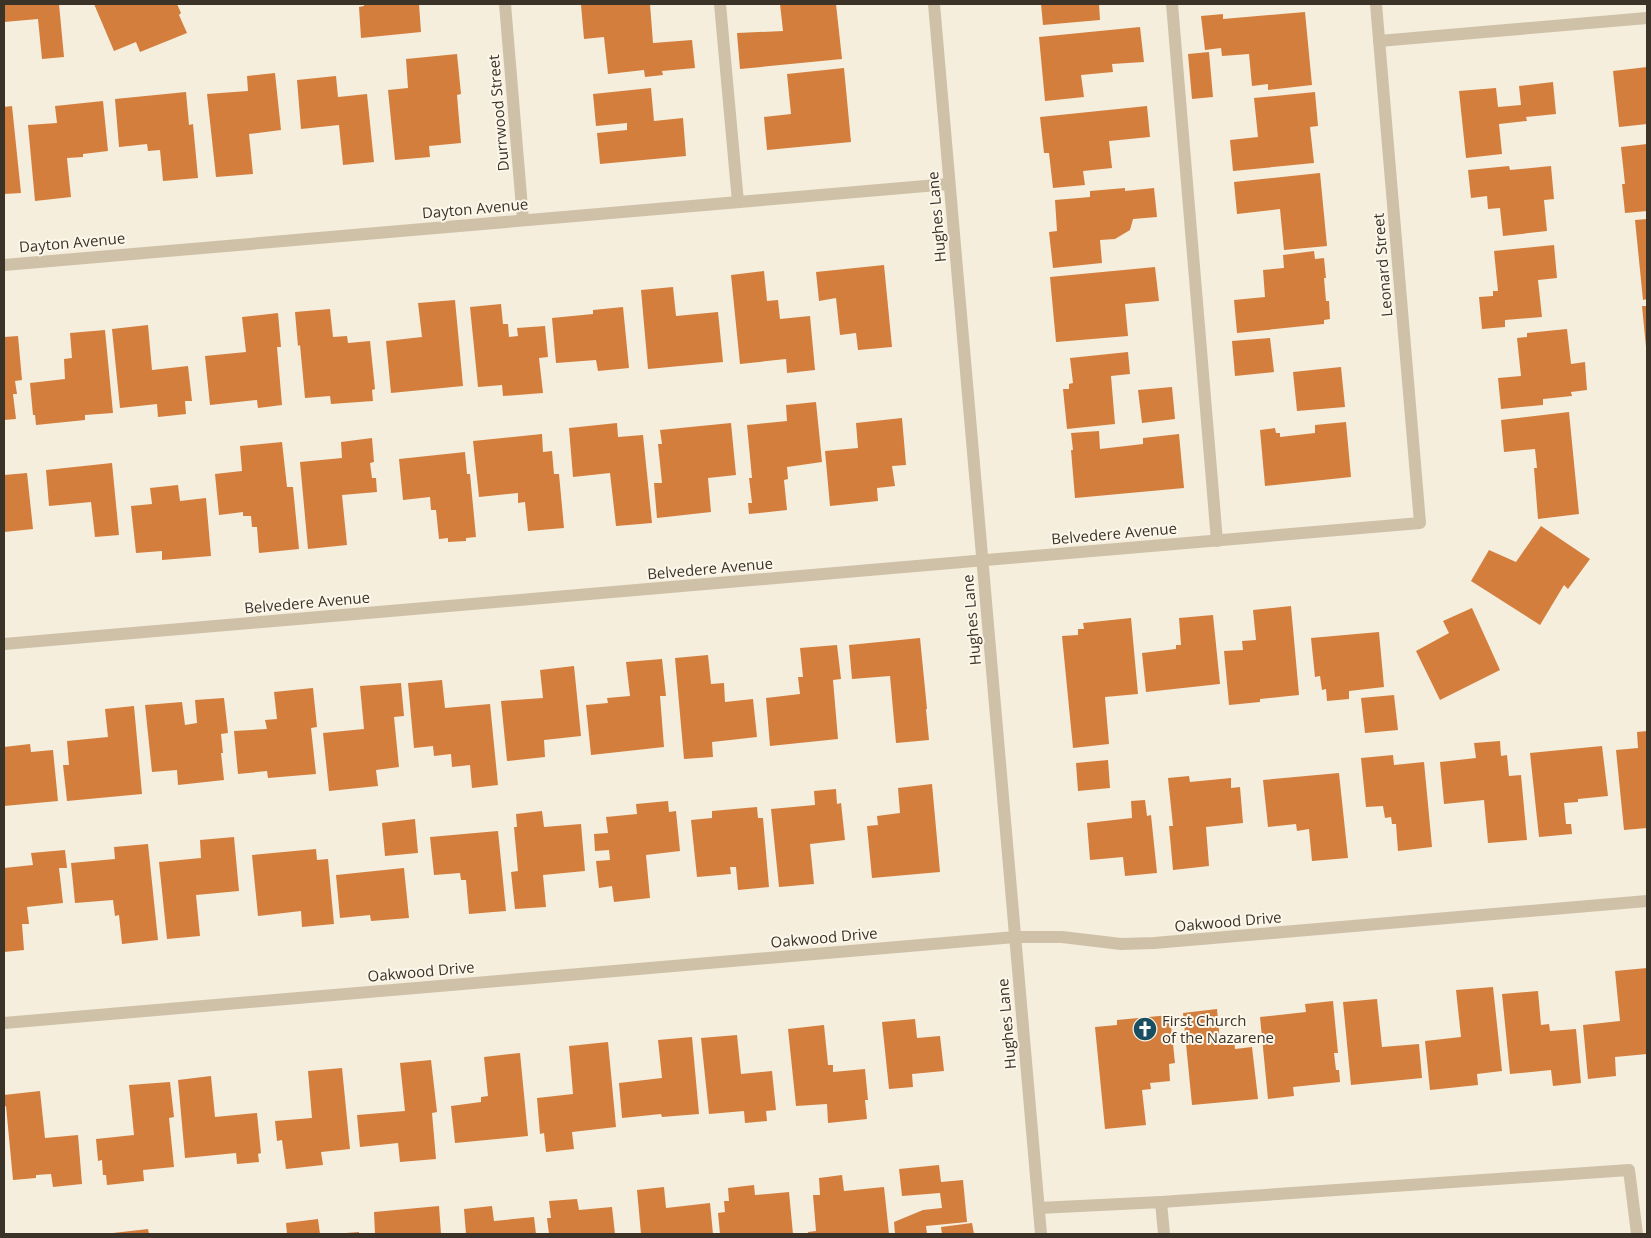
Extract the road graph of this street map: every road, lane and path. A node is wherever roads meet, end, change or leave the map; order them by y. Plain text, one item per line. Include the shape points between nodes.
1 (505, 4) edge
2 (720, 4) edge
3 (934, 4) edge
4 (1172, 4) edge
5 (1376, 4) edge
6 (1647, 18) edge
7 (1379, 41) junction
8 (950, 184) junction
9 (738, 202) junction
10 (523, 220) junction
11 (4, 264) edge
12 (1420, 524) joint
13 (1217, 541) junction
14 (982, 561) junction
15 (4, 644) edge
16 (1647, 901) edge
17 (1015, 937) junction
18 (4, 1023) edge
19 (1161, 1202) junction
20 (1039, 1208) junction
21 (1041, 1234) edge
22 (1164, 1234) edge
23 (1637, 1234) edge

1 - 10 street, Durrwood Street
2 - 9 street
3 - 8 street, Hughes Lane
4 - 13 street
5 - 7 street, Leonard Street
6 - 7 street
7 - 12 street, Leonard Street
8 - 9 street, Dayton Avenue
8 - 14 street, Hughes Lane
9 - 10 street, Dayton Avenue
10 - 11 street, Dayton Avenue
12 - 13 street, Belvedere Avenue
13 - 14 street, Belvedere Avenue
14 - 15 street, Belvedere Avenue
14 - 17 street, Hughes Lane
16 - 17 street, Oakwood Drive via 1154,943
17 - 18 street, Oakwood Drive
17 - 20 street, Hughes Lane
19 - 20 street
19 - 22 street
19 - 23 street via 1629,1170
20 - 21 street, Hughes Lane

